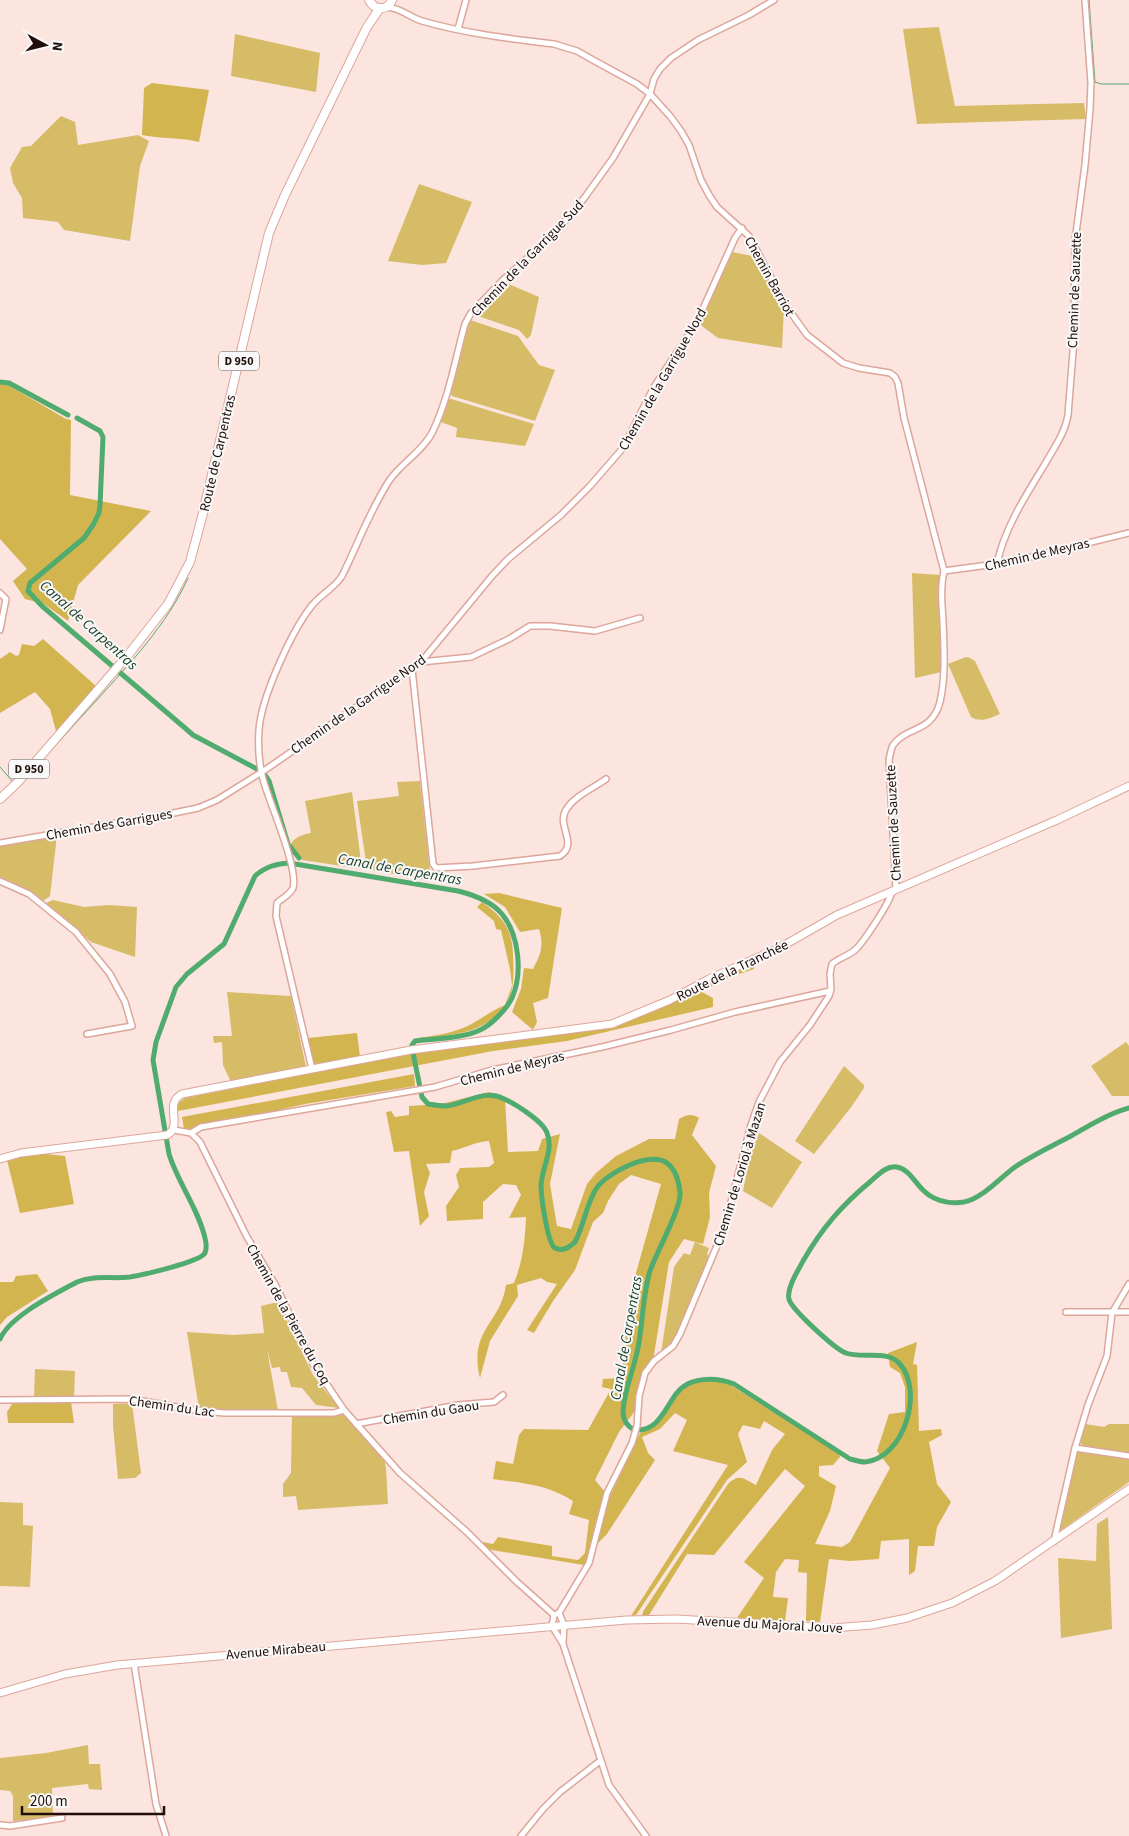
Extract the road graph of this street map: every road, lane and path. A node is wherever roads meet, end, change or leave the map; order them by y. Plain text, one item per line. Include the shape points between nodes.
1 (466, 0) edge
2 (774, 0) edge
3 (1085, 0) edge
4 (379, 3) edge
5 (399, 9) junction
6 (458, 29) junction
7 (650, 94) junction
8 (742, 228) junction
9 (1129, 533) edge
10 (997, 564) junction
11 (944, 571) junction
12 (0, 593) edge
13 (640, 618) dead end
14 (0, 630) edge
15 (421, 662) junction
16 (412, 669) junction
17 (261, 772) junction
18 (606, 779) dead end
19 (1129, 786) edge
20 (0, 799) edge
21 (217, 800) joint
22 (0, 843) edge
23 (0, 881) edge
24 (894, 890) junction
25 (830, 991) junction
26 (87, 1034) dead end
27 (311, 1069) junction
28 (174, 1130) junction
29 (190, 1133) junction
30 (0, 1159) edge
31 (1129, 1284) edge
32 (1066, 1312) dead end
33 (1129, 1312) edge
34 (1112, 1313) junction
35 (503, 1396) dead end
36 (0, 1400) edge
37 (344, 1410) junction
38 (356, 1424) junction
39 (1075, 1448) junction
40 (1129, 1456) edge
41 (1129, 1489) edge
42 (1054, 1542) junction
43 (556, 1614) junction
44 (564, 1625) junction
45 (553, 1626) junction
46 (563, 1644) junction
47 (134, 1662) junction
48 (0, 1693) edge
49 (600, 1761) junction
50 (62, 1818) dead end
51 (0, 1825) edge
52 (166, 1836) edge
53 (521, 1836) edge
54 (646, 1836) edge

1 - 6 street
2 - 7 street, Chemin de la Garrigue Sud via 671,58 654,79
3 - 10 street, Chemin de Sauzette via 1090,109 1075,241 1074,339 1067,423 1014,519
4 - 5 street, Chemin Barriot
4 - 5 street
4 - 20 main road, Route de Carpentras / D 950 via 285,194 269,234 190,562 174,594 148,631
5 - 6 street, Chemin Barriot via 422,21
6 - 7 street, Chemin Barriot via 567,48
7 - 8 street, Chemin Barriot via 685,138 709,195
7 - 17 street, Chemin de la Garrigue Sud via 613,158 586,196 557,231 502,281 465,324 447,395 431,435 390,480 368,516 342,576 310,608 282,660 260,715
8 - 11 street, Chemin Barriot via 786,306 807,334 843,363 890,373 896,379
8 - 15 street, Chemin de la Garrigue Nord via 697,322 654,387 623,448 561,515 508,559
9 - 10 street, Chemin de Meyras
10 - 11 street, Chemin de Meyras
11 - 24 street, Chemin de Sauzette via 941,584 944,671 940,702 929,722 893,745 889,760
12 - 14 street via 6,600
13 - 15 street via 589,632 530,626 471,657
15 - 16 street, Chemin de la Garrigue Nord
16 - 17 street, Chemin de la Garrigue Nord
16 - 18 street via 436,868 560,856 568,850 564,820 566,809
17 - 21 street, Chemin de la Garrigue Nord
17 - 27 street, Chemin de la Garrigue Sud via 292,864 292,889 277,903 276,916
19 - 24 street, Route de la Tranchée
21 - 22 street, Chemin des Garrigues via 198,808 164,815
23 - 26 street via 29,894 76,932 110,974 125,1002 132,1026
24 - 25 street, Chemin de Loriol à Mazan via 861,943 851,954 832,964
24 - 27 street, Route de la Tranchée via 837,915 782,947 612,1024 414,1050
25 - 29 street, Chemin de Meyras via 492,1070 454,1082 200,1127
25 - 43 street, Chemin de Loriol à Mazan via 810,1025 780,1062 759,1102 716,1251 673,1346 645,1373 636,1430 607,1493 589,1563
27 - 28 street, Route de la Tranchée via 182,1094 175,1100 172,1110
28 - 29 street
28 - 30 street via 165,1135 21,1153
29 - 37 street, Chemin de la Pierre du Coq via 200,1142 216,1172 313,1364
31 - 34 street
32 - 34 street
33 - 34 street
34 - 39 street via 1107,1356
35 - 38 street, Chemin du Gaou via 494,1402 458,1405
36 - 37 street, Chemin du Lac via 131,1399 224,1413
37 - 38 street, Chemin de la Pierre du Coq
38 - 43 street, Chemin de la Pierre du Coq via 400,1473 467,1532 516,1582
39 - 40 street
39 - 42 street
41 - 42 street, Avenue du Majoral Jouve
42 - 44 street, Avenue du Majoral Jouve via 961,1600 890,1622 832,1628 659,1618
43 - 44 street
43 - 45 street, Chemin de Loriol à Mazan
44 - 45 street, Avenue du Majoral Jouve
44 - 46 street
45 - 46 street
45 - 47 street, Avenue Mirabeau
46 - 49 street
47 - 48 street, Avenue Mirabeau via 65,1674
47 - 52 street via 156,1804
49 - 53 street via 560,1792
49 - 54 street via 614,1795
50 - 51 street

